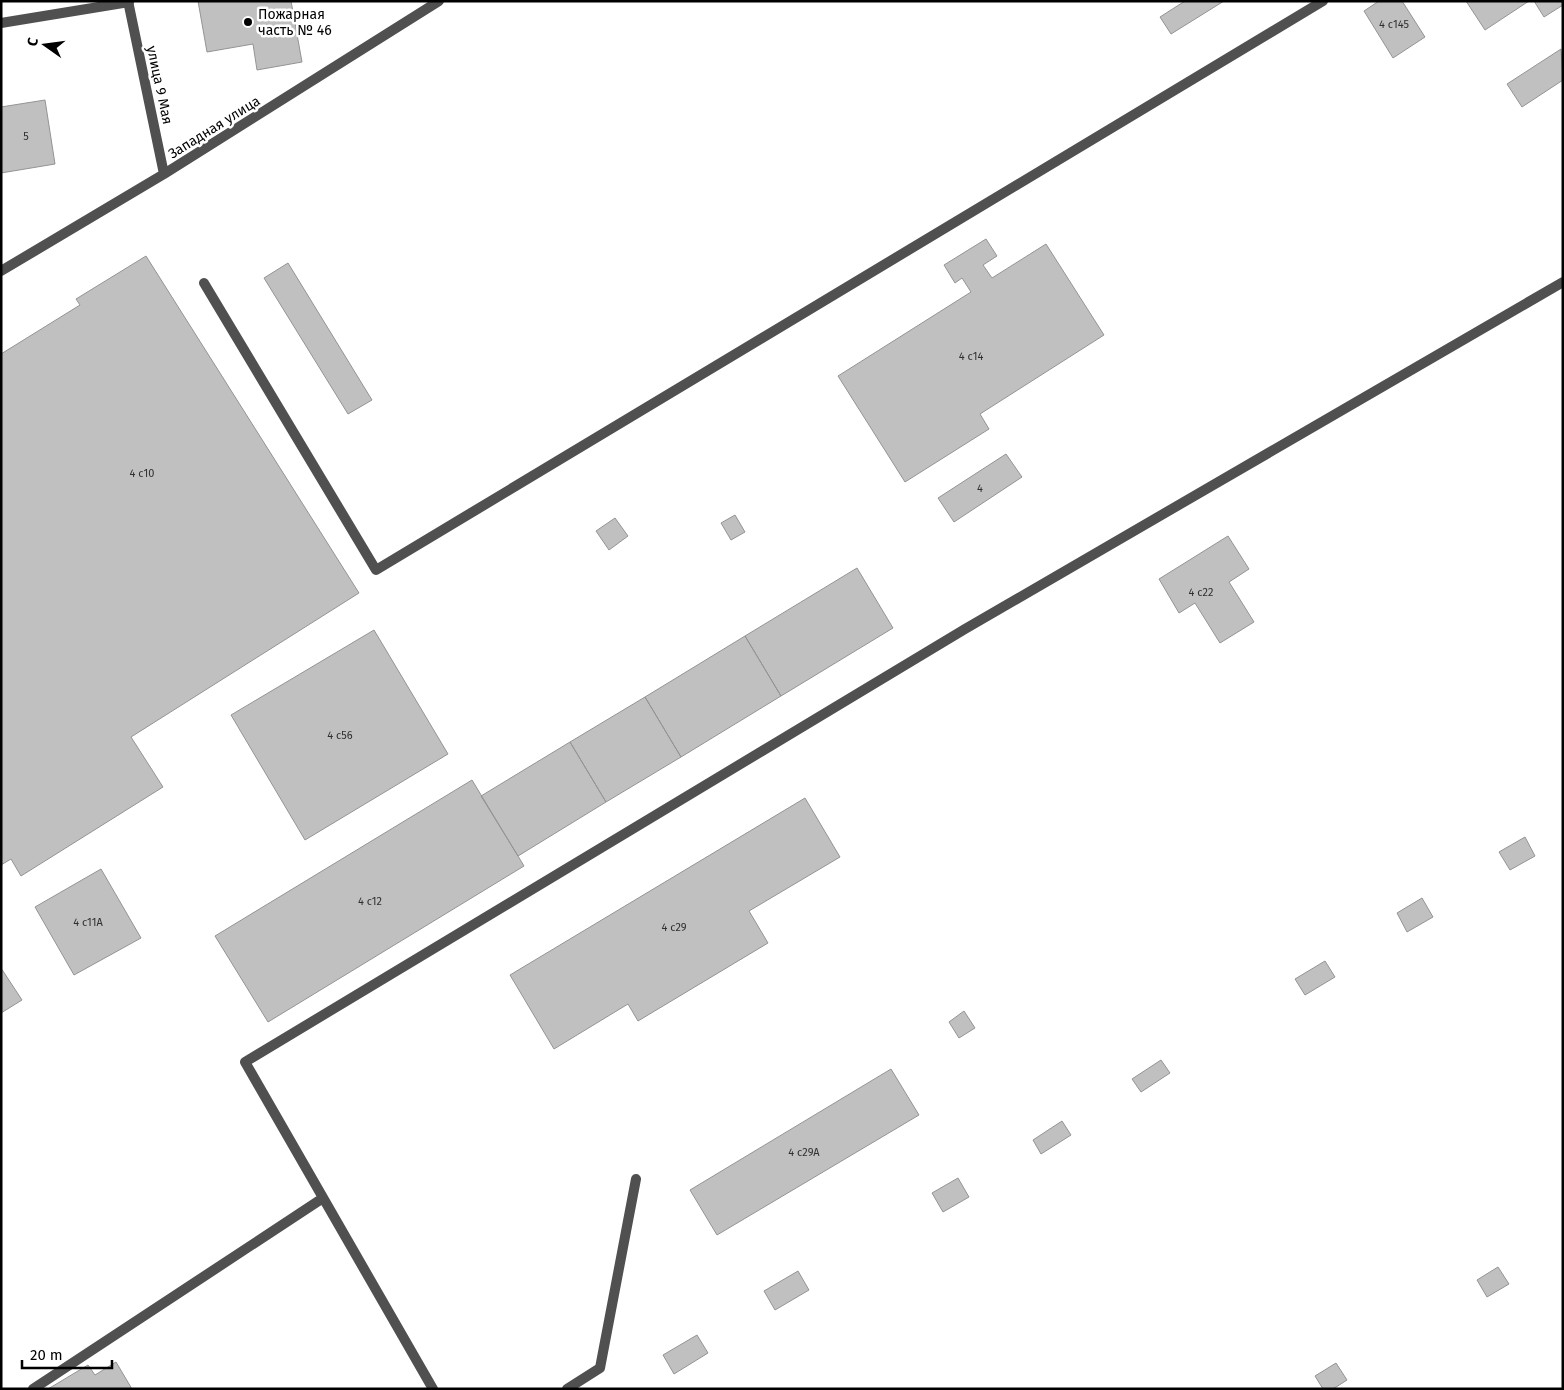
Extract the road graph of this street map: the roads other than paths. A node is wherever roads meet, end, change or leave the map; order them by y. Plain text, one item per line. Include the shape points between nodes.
1 (439, 1) edge
2 (1324, 1) edge
3 (128, 2) edge
4 (1, 23) edge
5 (164, 174) junction
6 (1, 271) edge
7 (204, 282) dead end
8 (1563, 282) edge
9 (636, 1179) dead end
10 (323, 1198) junction
11 (33, 1389) edge
12 (433, 1389) edge
13 (567, 1389) edge

1 - 5 street, Западная улица
2 - 7 street via 376,570
3 - 4 street
3 - 5 street, улица 9 Мая
5 - 6 street, Западная улица
8 - 10 street via 965,629 245,1062
9 - 13 street via 600,1368
10 - 11 street
10 - 12 street

